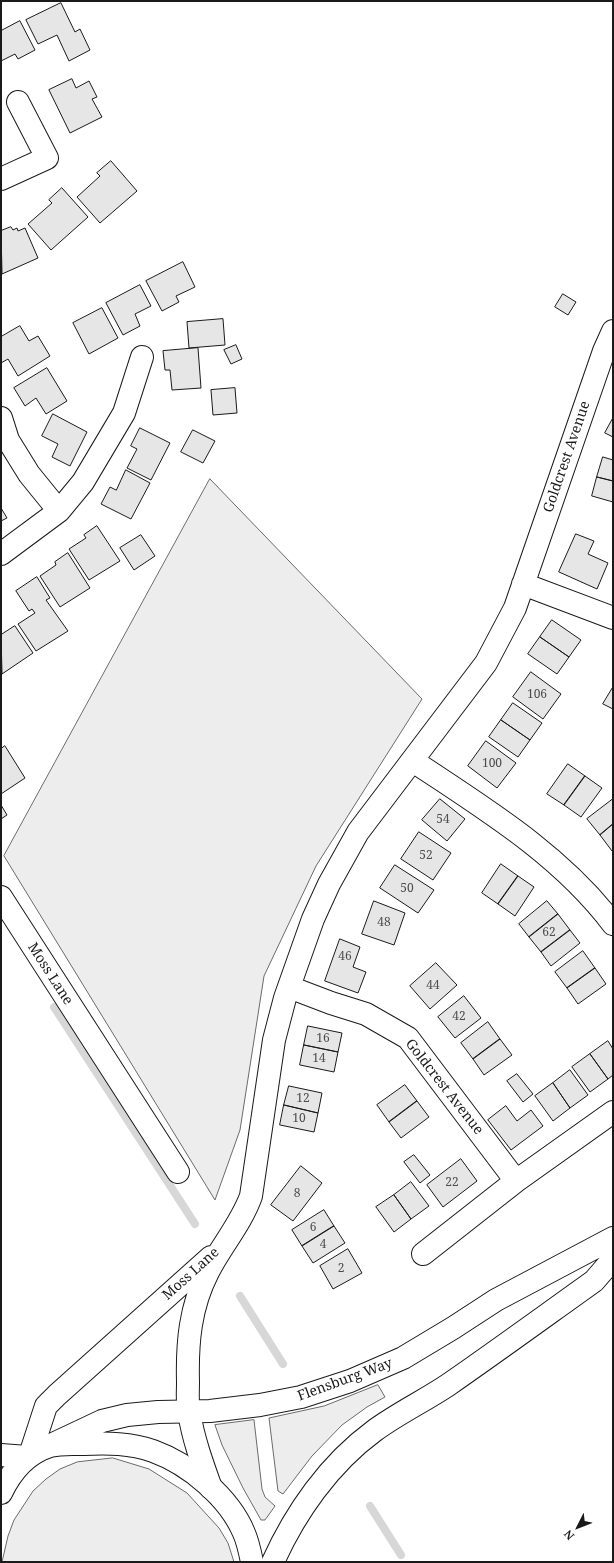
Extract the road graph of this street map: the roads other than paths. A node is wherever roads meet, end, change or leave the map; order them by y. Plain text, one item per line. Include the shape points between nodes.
1 (18, 102) dead end
2 (1, 179) edge
3 (613, 331) edge
4 (142, 357) dead end
5 (1, 418) edge
6 (59, 511) junction
7 (1, 554) edge
8 (523, 584) junction
9 (613, 618) edge
10 (413, 761) junction
11 (1, 897) edge
12 (613, 924) edge
13 (289, 987) junction
14 (613, 1112) edge
15 (178, 1172) dead end
16 (516, 1182) junction
17 (613, 1238) edge
18 (224, 1246) junction
19 (423, 1254) dead end
20 (613, 1259) edge
21 (189, 1411) junction
22 (51, 1446) junction
23 (1, 1455) edge
24 (29, 1456) junction
25 (211, 1488) junction
26 (1, 1493) edge
27 (252, 1562) edge
28 (272, 1562) edge

1 - 2 main road via 47,158
3 - 8 main road, Goldcrest Avenue
4 - 6 main road via 124,414 83,482
5 - 6 main road via 8,440 29,474
6 - 7 main road
8 - 9 main road
8 - 10 main road, Goldcrest Avenue via 515,608 486,663
10 - 12 main road via 523,835 581,887
10 - 13 main road, Goldcrest Avenue via 358,832 329,884 313,919
11 - 15 main road, Moss Lane
13 - 16 main road, Goldcrest Avenue via 366,1014 408,1038
13 - 18 main road, Goldcrest Avenue via 274,1040 251,1196 244,1214
14 - 16 main road
16 - 19 main road
17 - 21 main road, Flensburg Way via 496,1300 426,1345 379,1370 301,1397 234,1409
18 - 21 main road, Moss Lane via 198,1292 191,1317 187,1352
18 - 24 main road, Moss Lane via 57,1394 46,1406
20 - 28 main road via 594,1281 447,1386 372,1432 356,1446 309,1499
21 - 22 main road, Flensburg Way via 127,1415 102,1421
21 - 25 main road, Moss Lane
22 - 24 main road, Flensburg Way
22 - 25 main road via 105,1443 152,1450 171,1459
23 - 24 main road
24 - 26 main road
25 - 27 main road via 237,1520 244,1533

